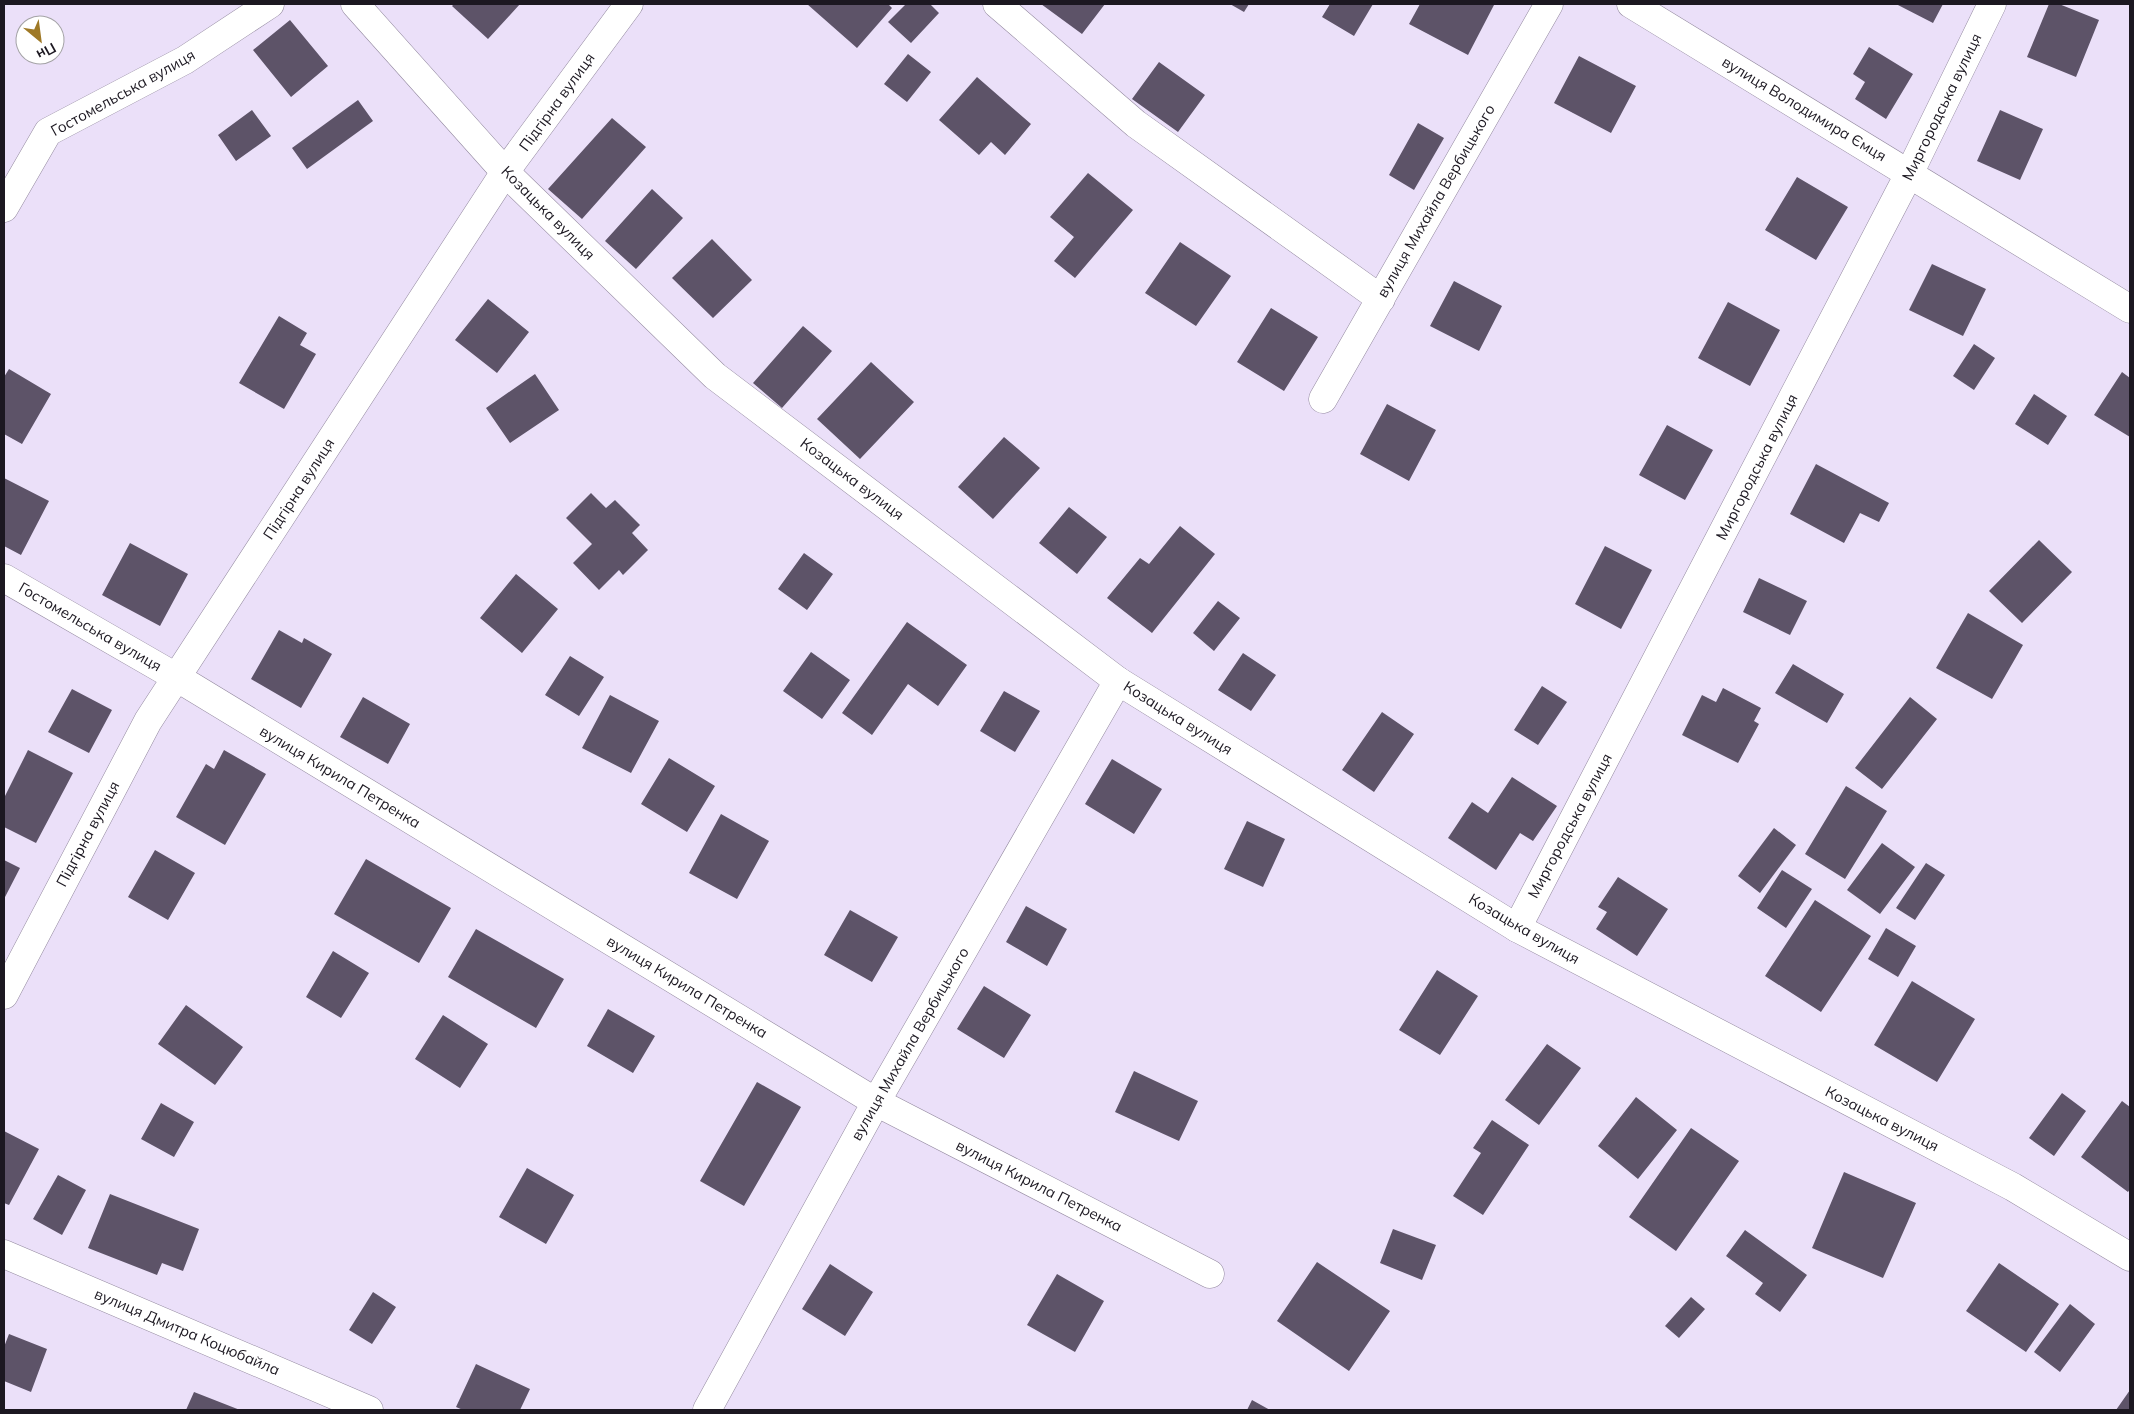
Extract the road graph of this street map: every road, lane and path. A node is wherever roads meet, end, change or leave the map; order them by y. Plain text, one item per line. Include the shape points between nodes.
1 (270, 4) edge
2 (355, 4) edge
3 (629, 4) edge
4 (997, 4) edge
5 (1548, 4) edge
6 (1631, 4) edge
7 (1992, 4) edge
8 (505, 172) junction
9 (1909, 174) junction
10 (4, 208) edge
11 (1381, 299) junction
12 (2130, 309) edge
13 (1324, 399) dead end
14 (4, 578) edge
15 (176, 677) junction
16 (1118, 681) junction
17 (1516, 928) junction
18 (4, 995) edge
19 (876, 1102) junction
20 (4, 1254) edge
21 (2130, 1257) edge
22 (1210, 1274) dead end
23 (369, 1410) edge
24 (707, 1410) edge

1 - 10 street, Гостомельська вулиця via 185,60 48,132
2 - 8 street, Козацька вулиця
3 - 8 street, Підгірна вулиця
4 - 11 street via 1136,124
5 - 11 street, вулиця Михайла Вербицького
6 - 9 street, вулиця Володимира Ємця
7 - 9 street, Миргородська вулиця
8 - 15 street, Підгірна вулиця
8 - 16 street, Козацька вулиця via 715,376
9 - 12 street, вулиця Володимира Ємця
9 - 17 street, Миргородська вулиця
11 - 13 street, вулиця Михайла Вербицького
14 - 15 street, Гостомельська вулиця
15 - 18 street, Підгірна вулиця via 148,721
15 - 19 street, вулиця Кирила Петренка
16 - 17 street, Козацька вулиця
16 - 19 street, вулиця Михайла Вербицького
17 - 21 street, Козацька вулиця via 2013,1187
19 - 22 street, вулиця Кирила Петренка
19 - 24 street, вулиця Михайла Вербицького
20 - 23 street, вулиця Дмитра Коцюбайла

